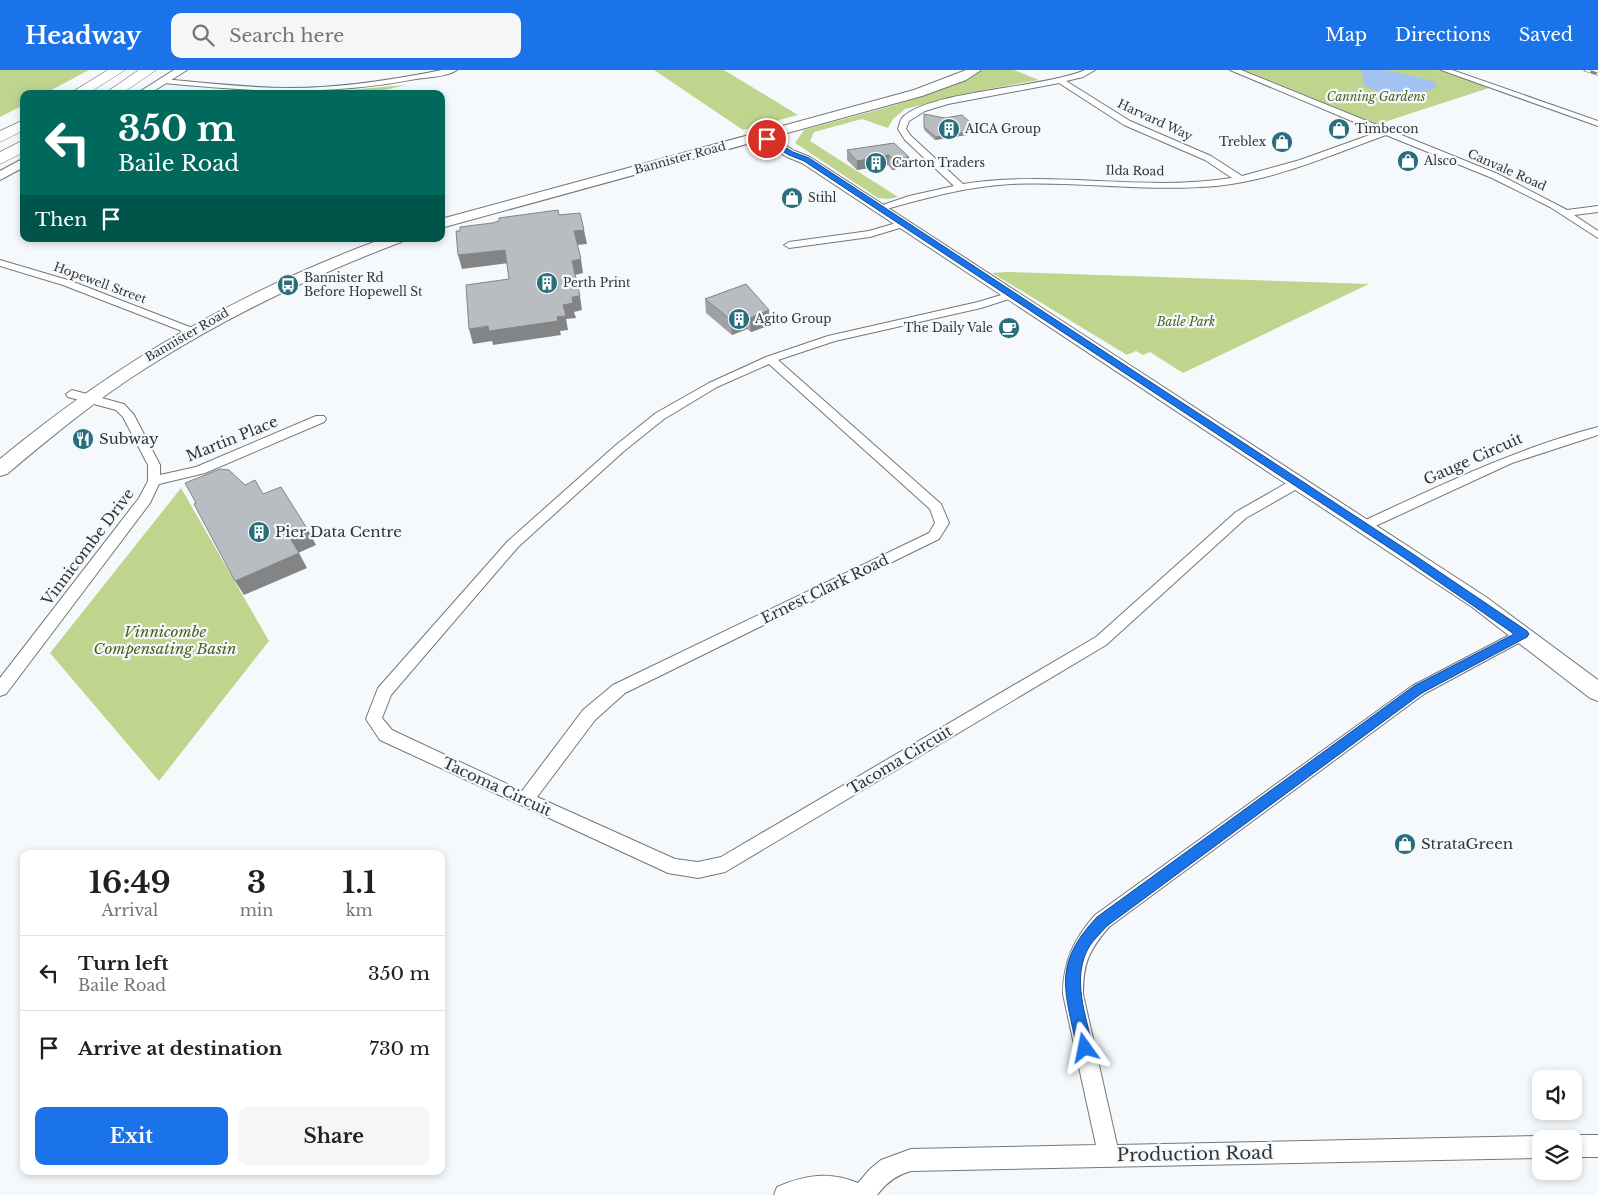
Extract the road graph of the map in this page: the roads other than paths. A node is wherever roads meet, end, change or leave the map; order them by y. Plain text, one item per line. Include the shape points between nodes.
1 (118, 70) edge
2 (149, 70) edge
3 (182, 70) edge
4 (453, 70) edge
5 (962, 70) edge
6 (975, 70) edge
7 (1091, 70) edge
8 (1234, 70) edge
9 (1445, 70) edge
10 (1060, 80) junction
11 (164, 81) junction
12 (83, 90) edge
13 (118, 90) edge
14 (148, 90) edge
15 (809, 122) junction
16 (1598, 124) edge
17 (20, 126) edge
18 (763, 132) junction
19 (1385, 132) junction
20 (0, 137) edge
21 (784, 142) junction
22 (20, 147) edge
23 (0, 159) edge
24 (806, 160) junction
25 (20, 164) edge
26 (0, 176) edge
27 (1241, 180) junction
28 (960, 186) junction
29 (879, 208) junction
30 (1598, 209) edge
31 (1567, 213) junction
32 (445, 215) edge
33 (445, 223) edge
34 (904, 224) junction
35 (1598, 235) edge
36 (364, 242) edge
37 (388, 242) edge
38 (789, 245) dead end
39 (0, 263) edge
40 (1011, 295) junction
41 (185, 329) junction
42 (770, 359) junction
43 (80, 396) junction
44 (320, 419) dead end
45 (1598, 431) edge
46 (0, 451) edge
47 (0, 469) edge
48 (154, 481) junction
49 (1297, 483) junction
50 (1364, 526) junction
51 (1523, 634) junction
52 (0, 690) edge
53 (1598, 692) edge
54 (525, 800) junction
55 (1582, 1146) edge
56 (1598, 1146) edge
57 (1532, 1147) edge
58 (1109, 1156) junction
59 (785, 1195) edge
60 (859, 1195) edge
61 (863, 1195) edge

1 - 12 highway
2 - 13 highway
3 - 11 street
4 - 11 street via 391,82 319,89 246,89
5 - 18 main road, Bannister Road via 911,89
6 - 15 main road, Bannister Road via 918,93
7 - 10 street
8 - 19 street, Canvale Road
9 - 16 street
10 - 27 street, Harvard Way via 1127,123 1208,158
10 - 28 street via 947,102 922,109 905,120 902,129 908,138
11 - 14 street
15 - 18 main road, Bannister Road
15 - 21 main road via 787,136
17 - 20 highway
18 - 21 street
18 - 24 street via 791,154
18 - 32 main road, Bannister Road
18 - 33 main road, Bannister Road
19 - 27 street, Ilda Road
19 - 31 street, Canvale Road via 1495,176
21 - 24 street
22 - 23 highway
24 - 29 street
25 - 26 street
27 - 28 street, Ilda Road via 1195,185 1029,181
28 - 29 street, Ilda Road
29 - 34 street
30 - 31 street
31 - 35 street, Canvale Road
34 - 38 street via 870,234
34 - 40 street
36 - 41 main road, Bannister Road via 279,275
37 - 41 main road, Bannister Road via 287,282
39 - 41 street, Hopewell Street via 67,283
40 - 42 street, Tacoma Circuit via 982,305 832,338
40 - 49 street
41 - 43 main road, Bannister Road via 154,353
42 - 54 street, Tacoma Circuit via 713,385 660,416 620,448 514,544 384,692 374,718 386,735
42 - 54 street, Ernest Clark Road via 936,507 942,522 934,536 619,690 590,714
43 - 46 main road, Bannister Road
43 - 47 main road, Bannister Road
43 - 48 street, Vinnicombe Drive via 120,407 128,415 154,465
44 - 48 street, Martin Place via 200,470
45 - 50 street, Gauge Circuit via 1523,454
48 - 52 street, Vinnicombe Drive via 145,500
49 - 50 street
49 - 54 street, Tacoma Circuit via 1241,515 1101,641 725,864 698,870 674,867
50 - 51 street
51 - 53 street
51 - 58 street via 1418,690 1102,922 1085,940 1073,972 1073,994
55 - 56 street
57 - 58 street, Production Road
58 - 61 street, Production Road via 911,1160 882,1172
59 - 60 street via 800,1188 826,1186

